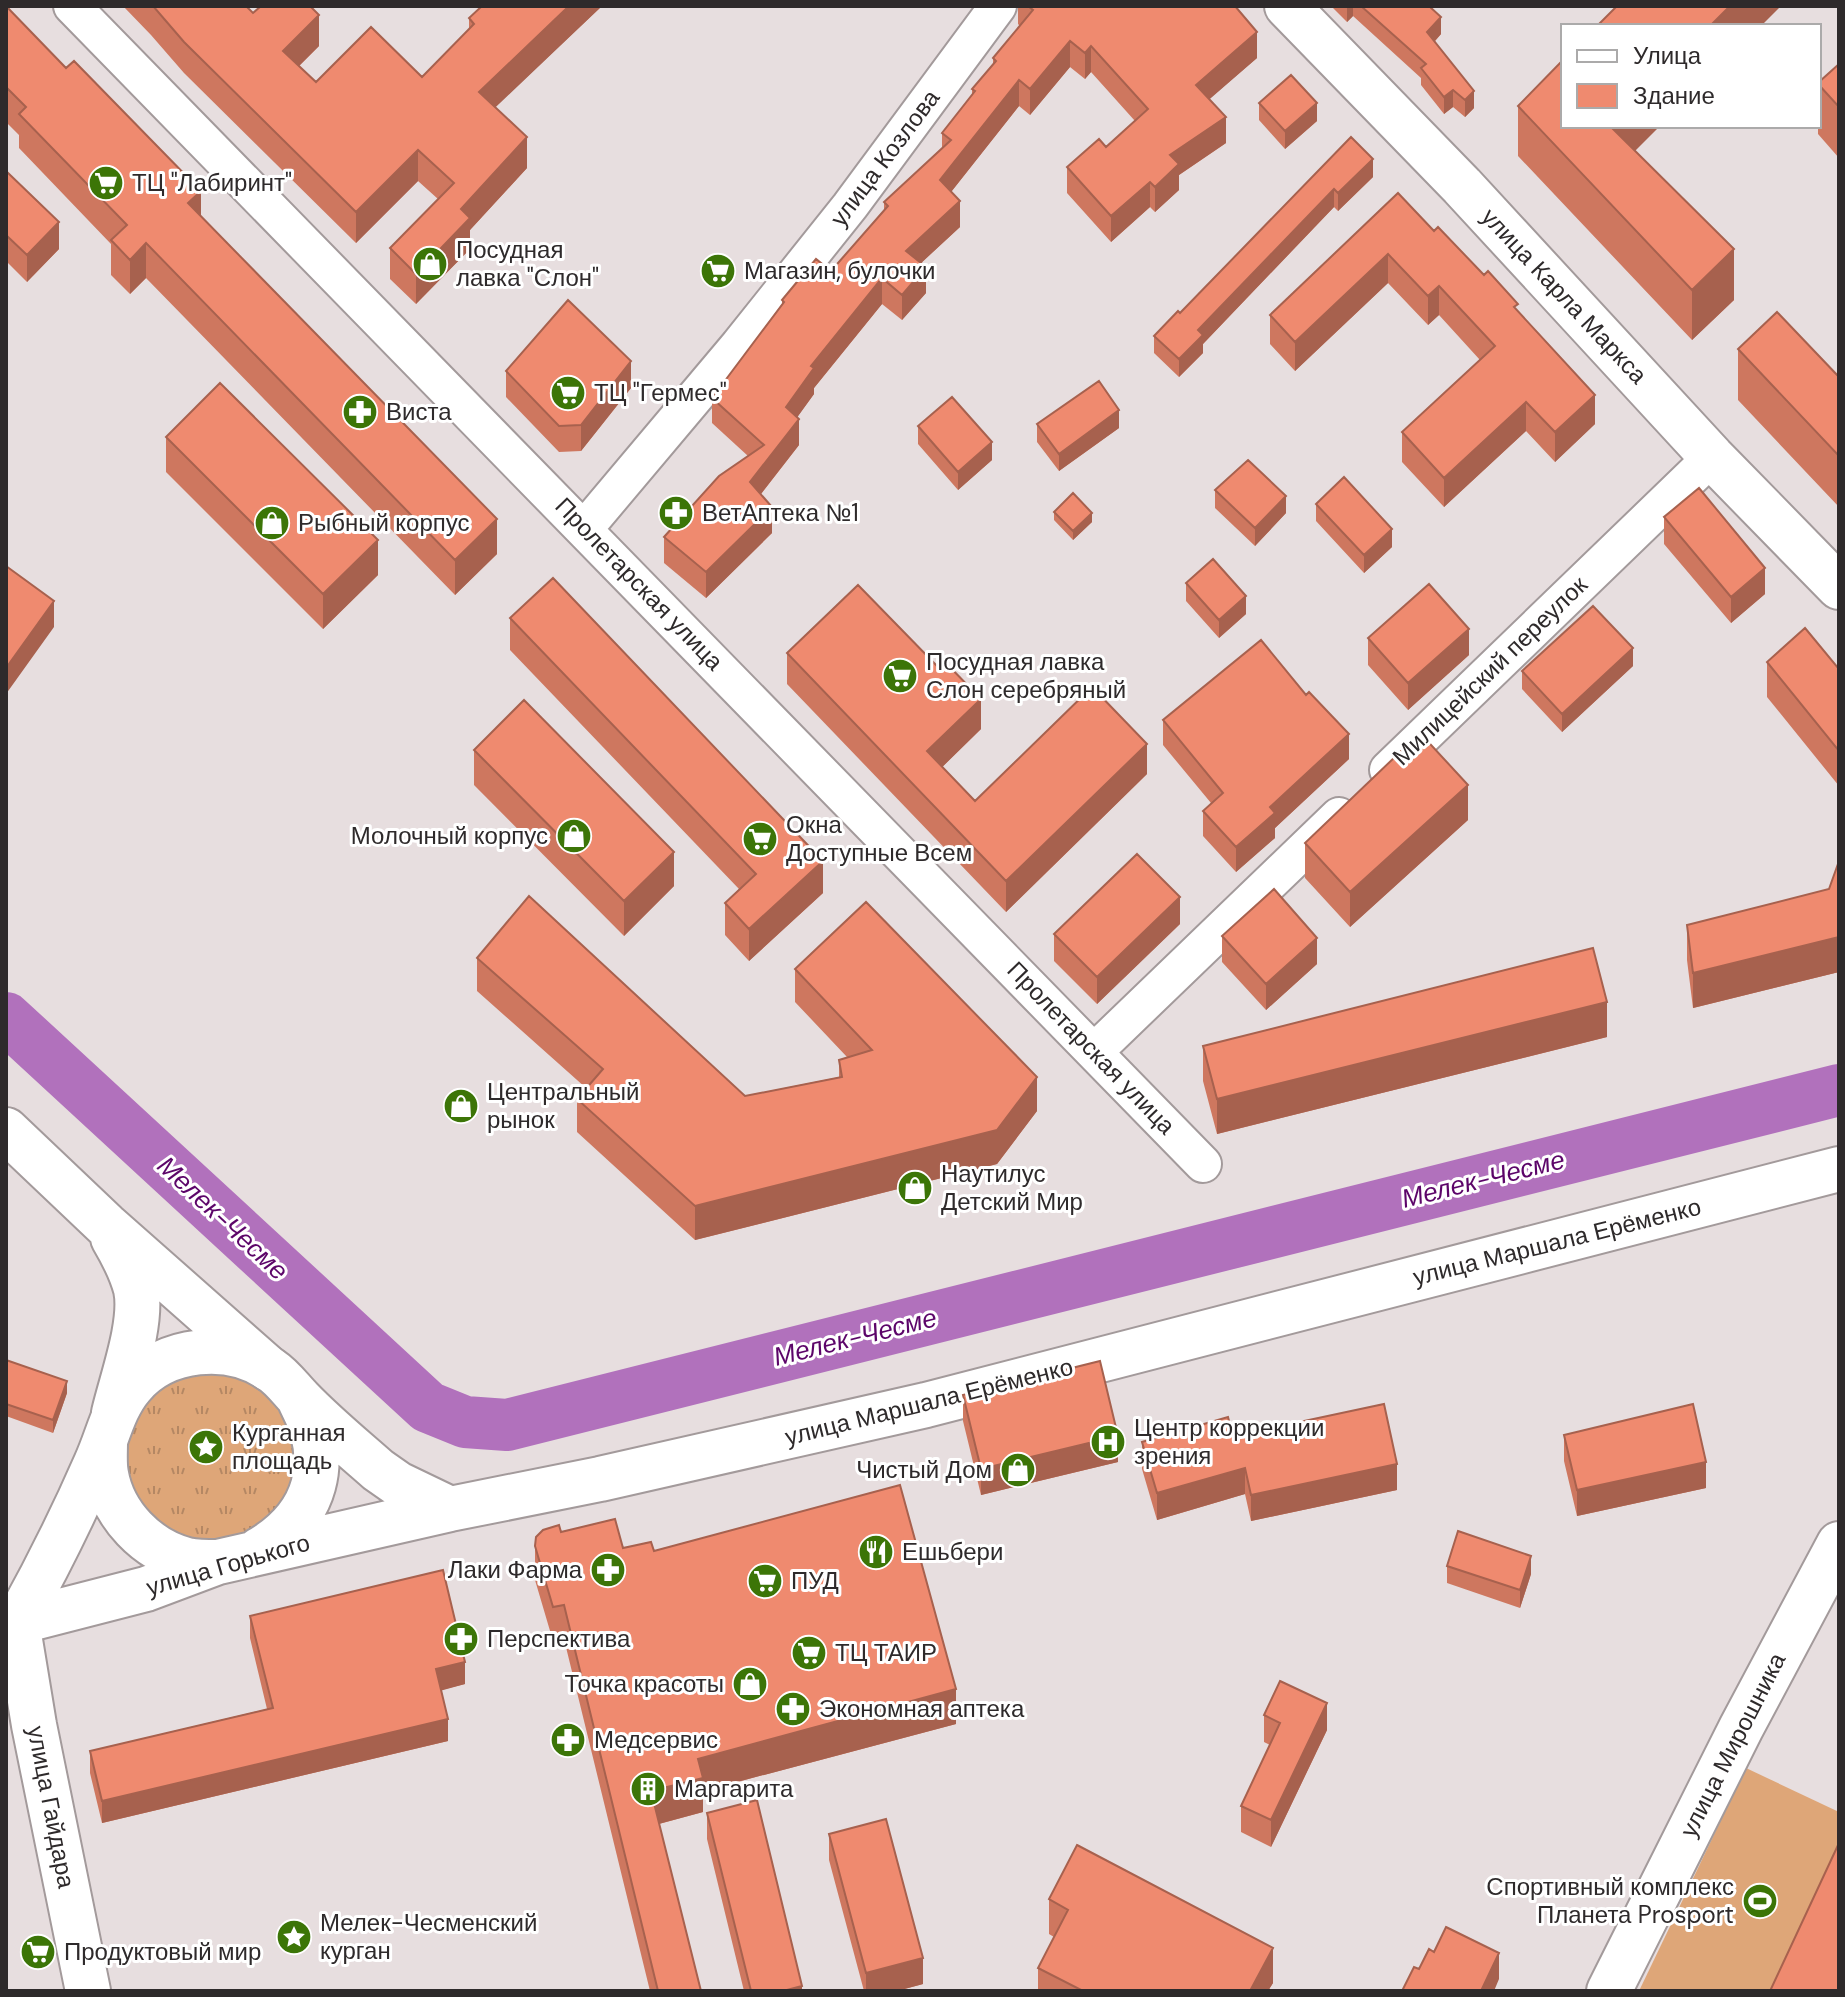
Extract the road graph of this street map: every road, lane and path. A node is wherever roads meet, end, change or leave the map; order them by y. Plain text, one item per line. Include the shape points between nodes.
1 (72, 6) edge
2 (998, 6) edge
3 (1287, 6) edge
4 (1712, 457) junction
5 (585, 528) junction
6 (1839, 587) edge
7 (1095, 1051) junction
8 (6, 1130) edge
9 (1203, 1164) dead end
10 (1839, 1169) edge
11 (106, 1225) junction
12 (284, 1384) junction
13 (110, 1428) junction
14 (450, 1509) junction
15 (1839, 1544) edge
16 (233, 1559) junction
17 (11, 1623) edge
18 (88, 1991) edge
19 (1609, 1991) edge

1 - 5 street, Пролетарская улица
2 - 5 street, улица Козлова via 850,206
3 - 4 main road, улица Карла Маркса
4 - 6 main road, улица Карла Маркса
4 - 7 street, Милицейский переулок
5 - 7 street, Пролетарская улица
7 - 9 street, Пролетарская улица
8 - 11 main road
10 - 14 main road, улица Маршала Ерёменко via 926,1405
11 - 12 main road
11 - 13 main road via 137,1293 136,1322
12 - 13 main road via 238,1354 205,1351 173,1358 131,1387
12 - 14 main road via 378,1470
12 - 16 main road via 314,1435 317,1454 311,1491 280,1537
13 - 16 main road via 106,1474 116,1504 133,1529 158,1549 187,1560
13 - 17 main road via 54,1556
14 - 16 main road, улица Горького
15 - 19 main road, улица Мирошника
16 - 17 main road, улица Горького via 146,1589
17 - 18 main road, улица Гайдара

